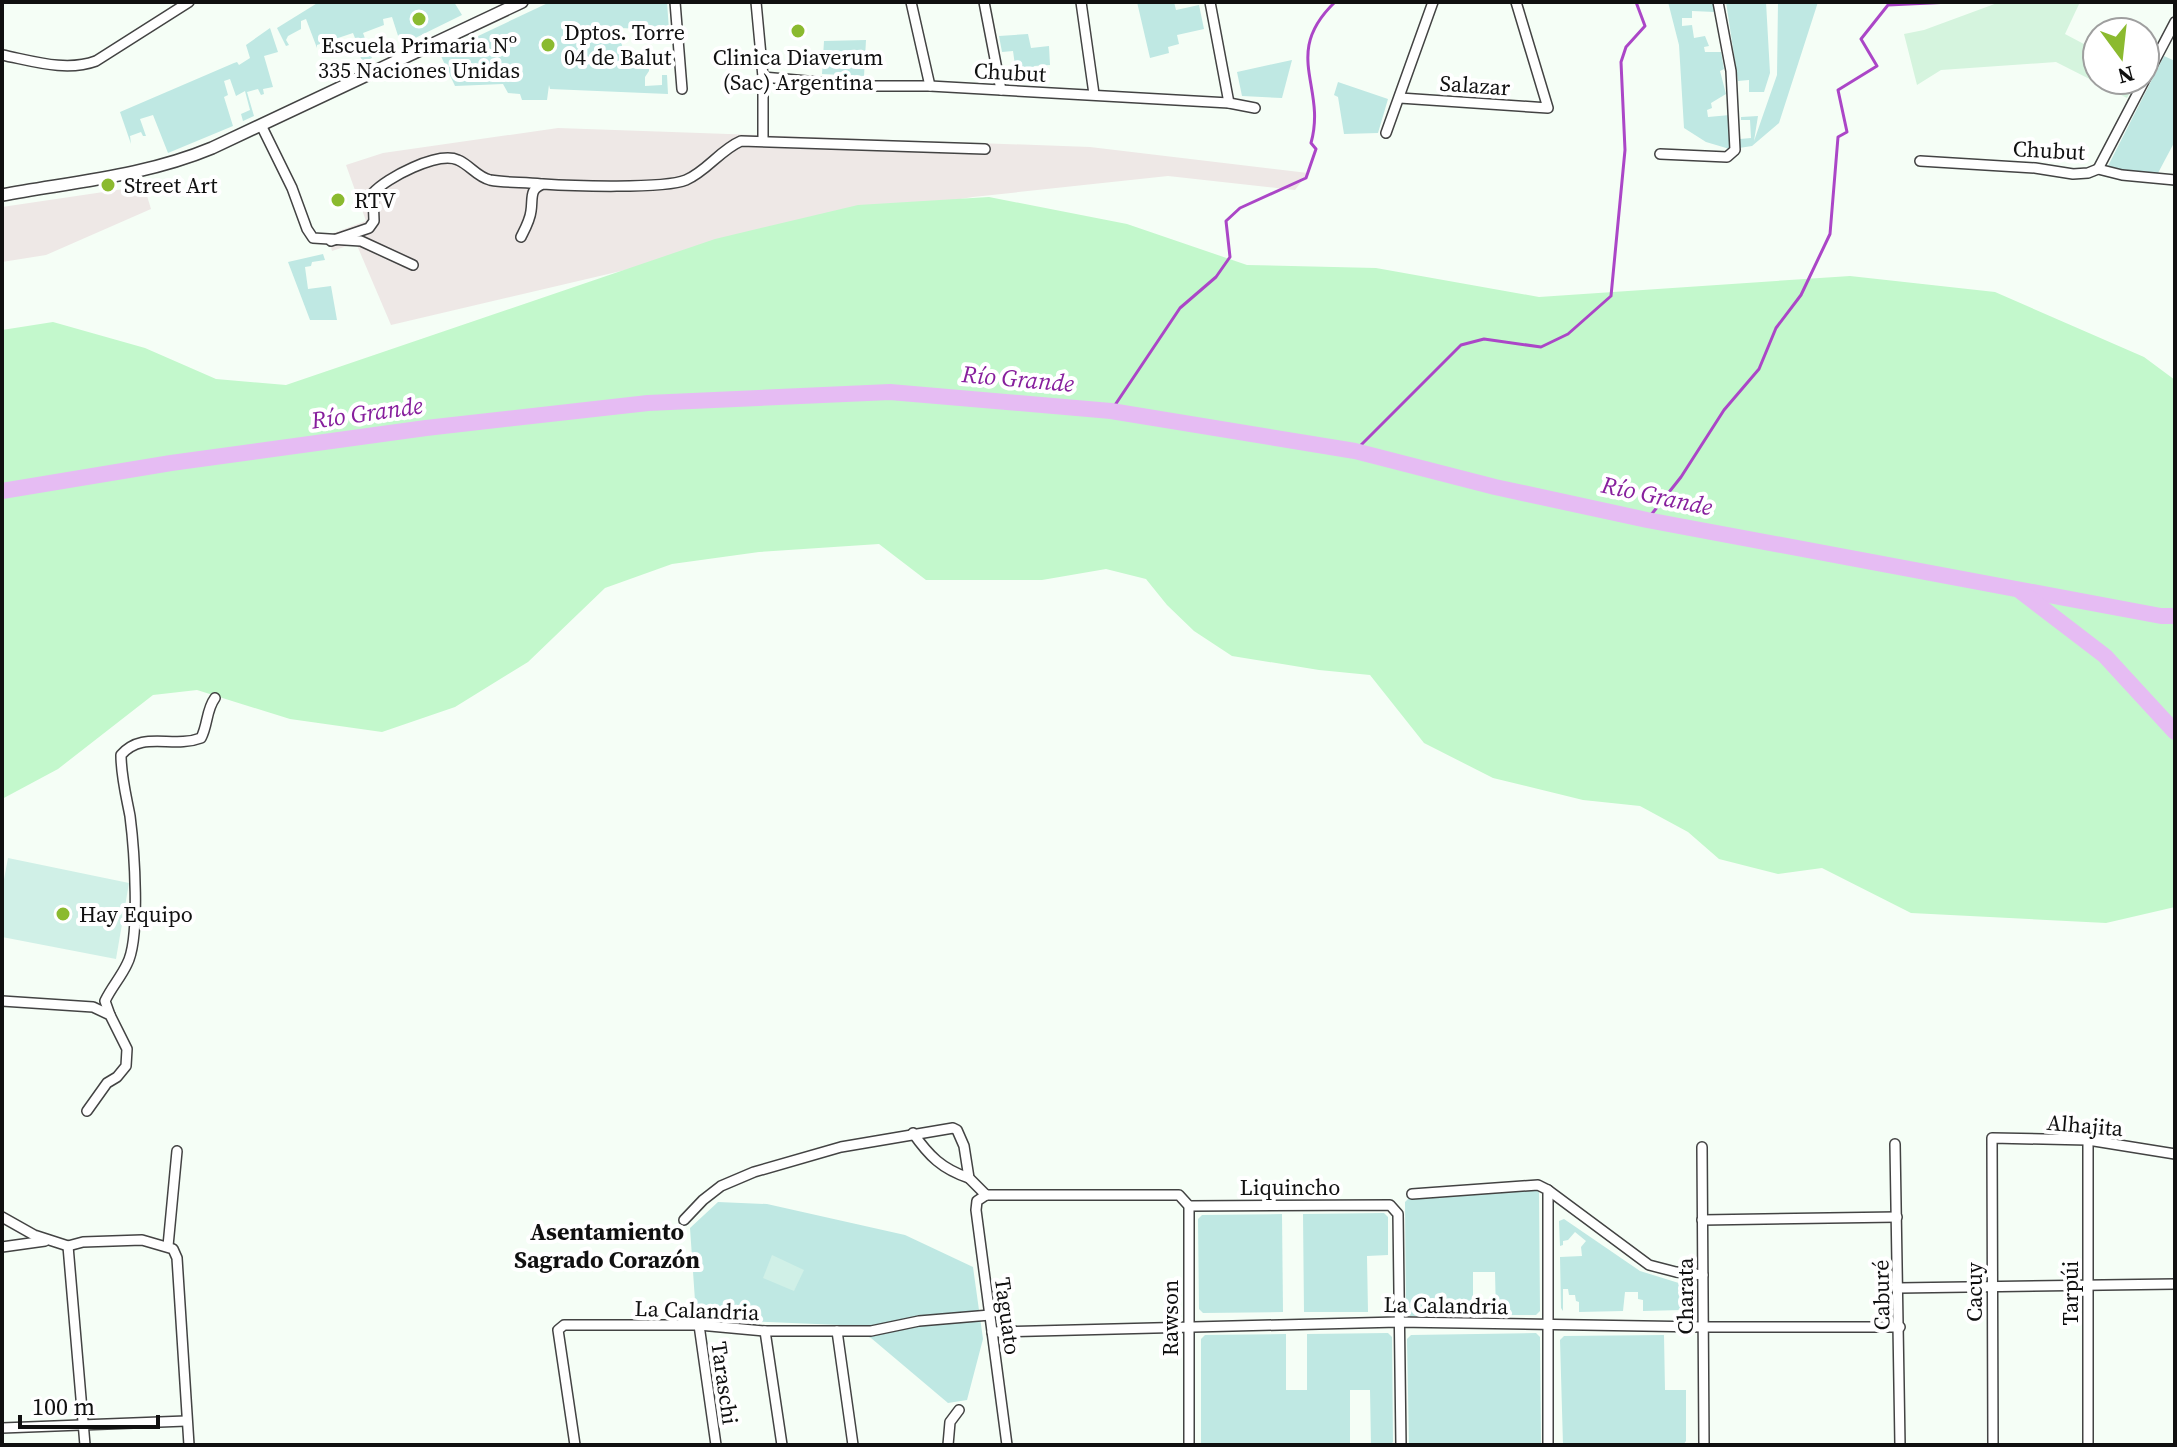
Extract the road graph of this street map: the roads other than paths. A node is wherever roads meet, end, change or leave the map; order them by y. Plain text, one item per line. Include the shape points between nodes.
1 (189, 2) edge
2 (522, 2) edge
3 (675, 2) edge
4 (759, 2) edge
5 (911, 2) edge
6 (984, 2) edge
7 (1081, 2) edge
8 (1210, 2) edge
9 (1433, 2) edge
10 (1516, 2) edge
11 (1718, 2) edge
12 (2175, 22) edge
13 (2, 55) edge
14 (763, 77) junction
15 (930, 86) junction
16 (682, 89) dead end
17 (1001, 90) junction
18 (1094, 94) junction
19 (1400, 98) junction
20 (1229, 103) junction
21 (1255, 108) dead end
22 (261, 125) junction
23 (1386, 133) dead end
24 (763, 141) junction
25 (985, 149) dead end
26 (1660, 154) dead end
27 (1920, 161) dead end
28 (2098, 169) junction
29 (2175, 180) edge
30 (543, 184) junction
31 (2, 195) edge
32 (521, 237) dead end
33 (331, 241) junction
34 (413, 265) dead end
35 (215, 698) dead end
36 (2, 1001) edge
37 (110, 1015) junction
38 (87, 1111) dead end
39 (913, 1133) junction
40 (1992, 1138) joint
41 (2088, 1140) junction
42 (1895, 1144) dead end
43 (1702, 1147) dead end
44 (177, 1151) dead end
45 (2175, 1154) edge
46 (969, 1178) junction
47 (1543, 1187) junction
48 (1412, 1194) dead end
49 (986, 1195) junction
50 (1189, 1206) junction
51 (2, 1217) edge
52 (1897, 1217) junction
53 (684, 1220) dead end
54 (1702, 1220) junction
55 (48, 1240) junction
56 (68, 1246) junction
57 (168, 1246) junction
58 (2, 1247) edge
59 (1703, 1275) junction
60 (2175, 1284) edge
61 (2088, 1285) junction
62 (1991, 1286) junction
63 (1899, 1288) junction
64 (990, 1315) junction
65 (1398, 1322) junction
66 (699, 1325) junction
67 (1547, 1325) junction
68 (1187, 1326) junction
69 (1703, 1327) junction
70 (1900, 1327) junction
71 (765, 1331) junction
72 (837, 1331) junction
73 (992, 1332) junction
74 (959, 1410) dead end
75 (186, 1421) junction
76 (83, 1424) junction
77 (2, 1428) edge
78 (85, 1445) edge
79 (189, 1445) edge
80 (575, 1445) edge
81 (716, 1445) edge
82 (782, 1445) edge
83 (853, 1445) edge
84 (948, 1445) edge
85 (1007, 1445) edge
86 (1189, 1445) edge
87 (1401, 1445) edge
88 (1548, 1445) edge
89 (1704, 1445) edge
90 (1900, 1445) edge
91 (1993, 1445) edge
92 (2088, 1445) edge

1 - 13 street via 84,65 66,67
2 - 22 street
3 - 16 street
4 - 14 street
5 - 15 street
6 - 17 street
7 - 18 street
8 - 20 street
9 - 19 street
10 - 19 street, Salazar via 1548,108
11 - 26 street via 1731,71 1735,150 1727,157
12 - 28 street
14 - 15 street, Chubut
14 - 24 street
15 - 17 street, Chubut
17 - 18 street, Chubut
18 - 20 street, Chubut
19 - 23 street
20 - 21 street, Chubut
22 - 31 street via 159,167
22 - 33 street via 307,229 313,238
24 - 25 street
24 - 30 street via 728,147 696,174 673,183
27 - 28 street, Chubut via 2073,174
28 - 29 street, Chubut
30 - 32 street via 532,193 531,214
30 - 33 street via 490,180 458,159 440,159 382,182 373,193 374,221 369,228
33 - 34 street via 361,241
35 - 37 street via 201,738 187,743 147,741 130,745 121,755 135,906 129,963 105,1001
36 - 37 street via 93,1007
37 - 38 street via 127,1049 126,1066
39 - 46 street via 930,1158
39 - 46 street via 957,1130
39 - 53 street via 754,1172 721,1186
40 - 41 street, Alhajita
40 - 62 street, Cacuy
41 - 45 street, Alhajita
41 - 61 street, Tarpúi
42 - 52 street, Caburé
43 - 54 street, Charata
44 - 57 street
46 - 49 street
47 - 48 street
47 - 59 street via 1649,1265
47 - 67 street
49 - 50 street via 1179,1195
49 - 64 street, Taguato via 977,1201 976,1210
50 - 65 street, Liquincho via 1390,1205 1400,1226
50 - 68 street, Rawson
51 - 55 street
52 - 54 street
52 - 63 street, Caburé
54 - 59 street, Charata
55 - 56 street
55 - 58 street
56 - 57 street via 142,1240
56 - 76 street
57 - 75 street via 177,1258
59 - 69 street, Charata
60 - 61 street
61 - 62 street
61 - 92 street, Tarpúi
62 - 63 street
62 - 91 street, Cacuy
63 - 70 street, Caburé
64 - 72 street, La Calandria
64 - 73 street, Taguato
65 - 67 street, La Calandria
65 - 68 street, La Calandria
65 - 87 street
66 - 71 street, La Calandria
66 - 80 street, La Calandria via 564,1325 558,1330
66 - 81 street, Taraschi
67 - 69 street, La Calandria
67 - 88 street
68 - 73 street, La Calandria
68 - 86 street, Rawson
69 - 70 street, La Calandria
69 - 89 street, Charata
70 - 90 street, Caburé
71 - 72 street, La Calandria
71 - 82 street
72 - 83 street
73 - 85 street, Taguato
74 - 84 street via 950,1422
75 - 76 street
75 - 79 street
76 - 77 street
76 - 78 street

